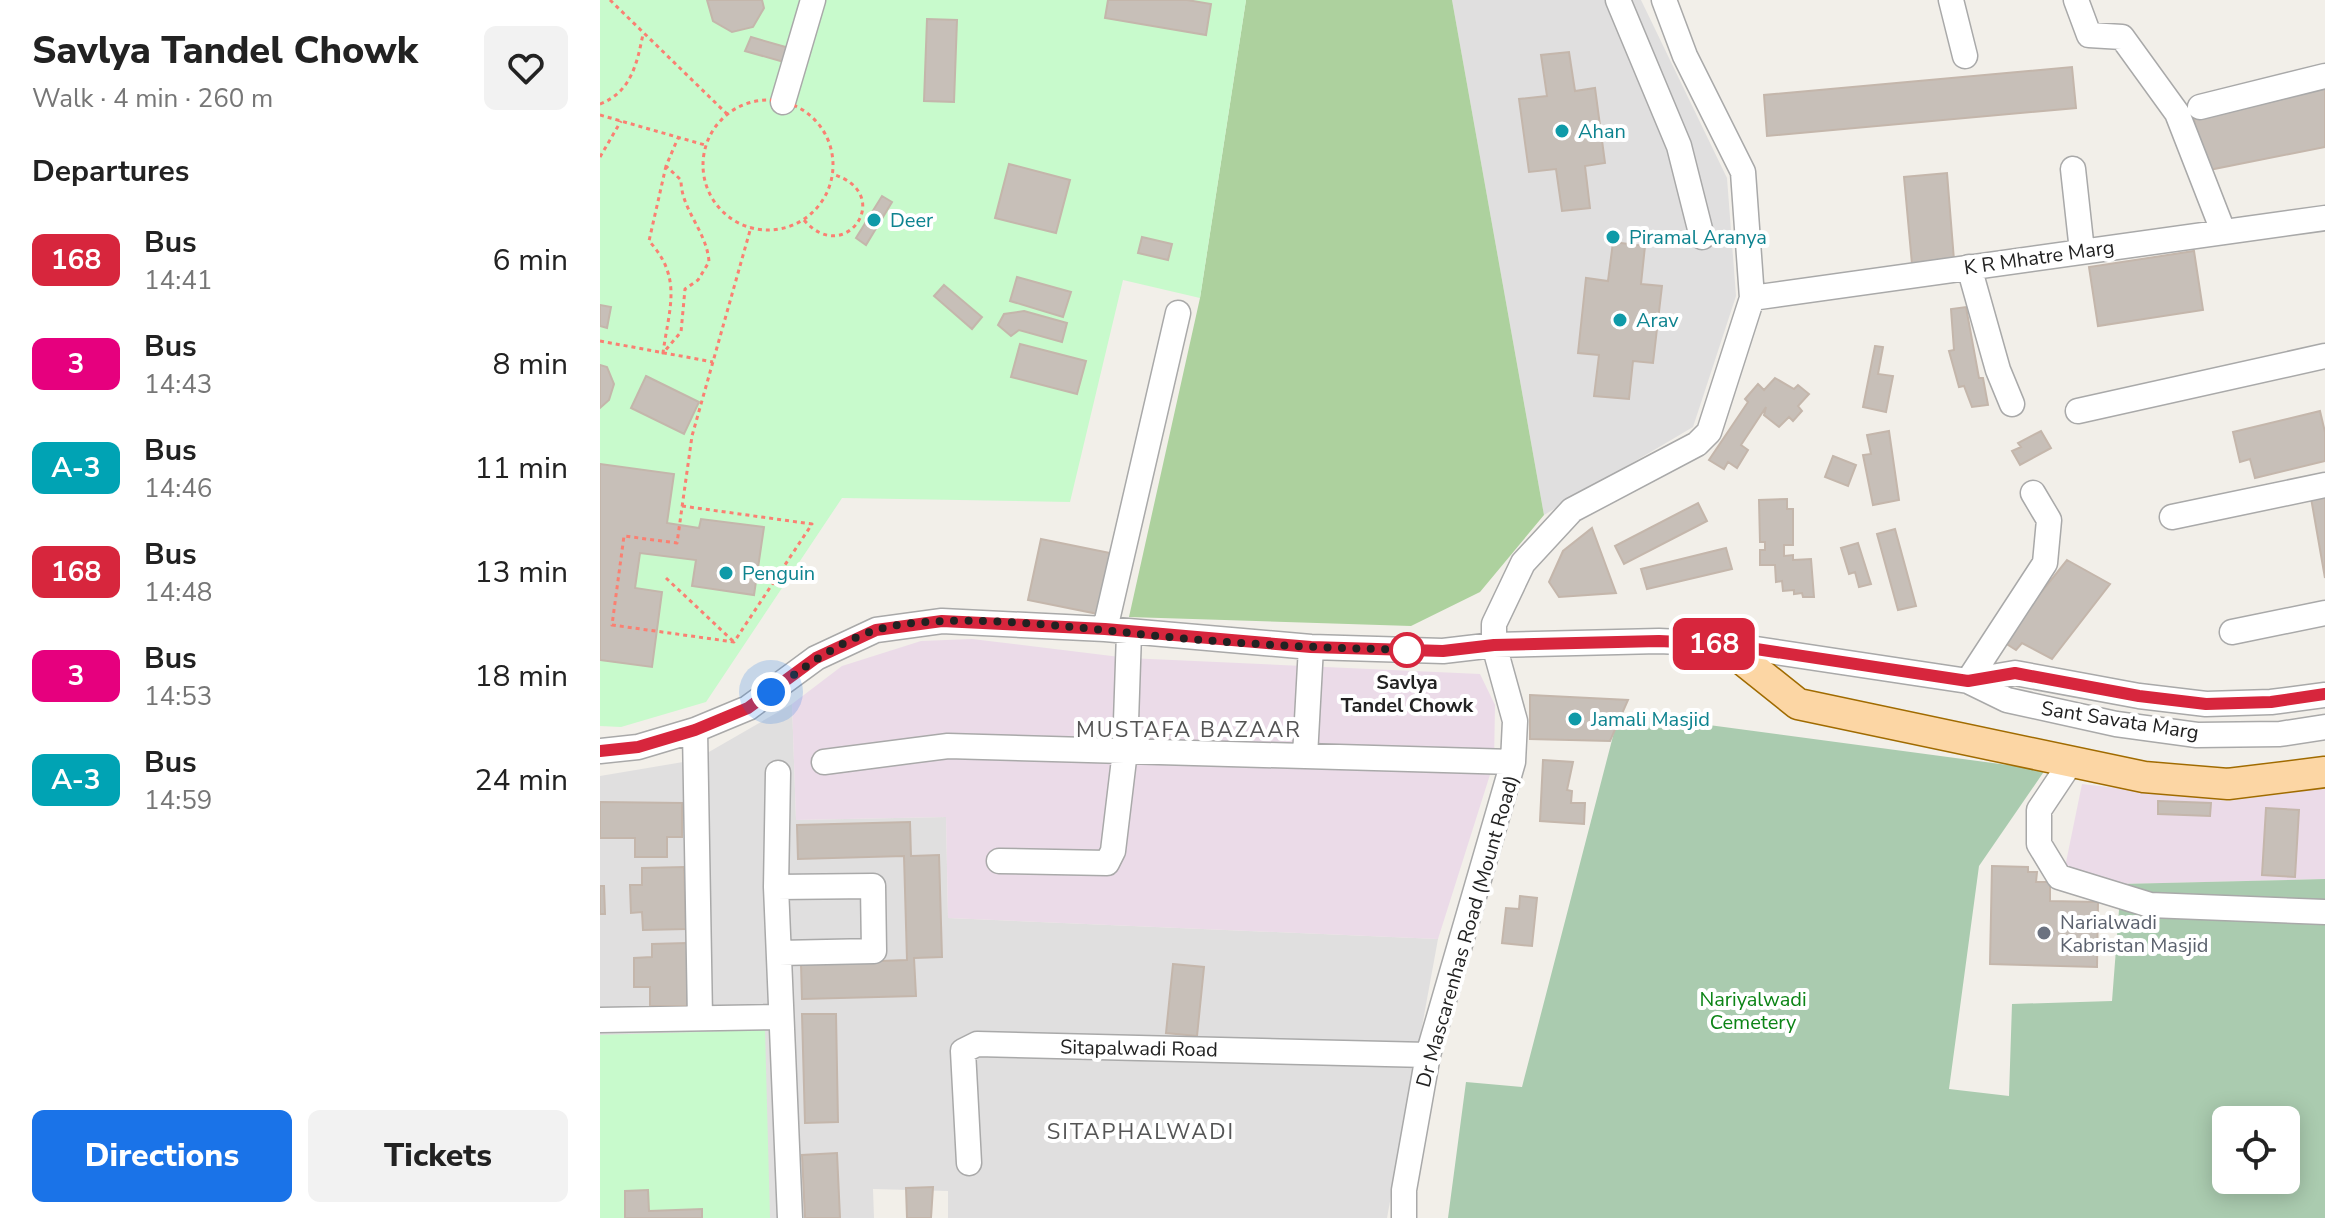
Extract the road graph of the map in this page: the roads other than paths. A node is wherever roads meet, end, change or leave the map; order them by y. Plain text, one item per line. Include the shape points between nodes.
1 (813, 0) edge
2 (1618, 0) edge
3 (1951, 0) edge
4 (2076, 0) edge
5 (1672, 2) edge
6 (1965, 56) dead end
7 (2325, 76) edge
8 (783, 102) road end
9 (2200, 107) dead end
10 (2073, 169) dead end
11 (2325, 218) edge
12 (2223, 231) junction
13 (1702, 237) dead end
14 (2082, 251) junction
15 (1969, 267) junction
16 (1752, 298) junction
17 (1178, 313) dead end
18 (2325, 356) edge
19 (2012, 404) dead end
20 (2078, 411) dead end
21 (2325, 485) edge
22 (2033, 493) dead end
23 (2172, 517) dead end
24 (2325, 613) edge
25 (1105, 629) junction
26 (2232, 632) dead end
27 (1129, 633) junction
28 (1723, 644) junction
29 (1494, 645) junction
30 (1311, 647) junction
31 (1968, 681) junction
32 (2325, 695) edge
33 (2325, 727) edge
34 (695, 730) junction
35 (600, 751) edge
36 (1125, 751) junction
37 (1305, 756) junction
38 (824, 762) dead end
39 (1513, 762) junction
40 (2071, 762) junction
41 (2325, 772) edge
42 (778, 773) dead end
43 (999, 861) dead end
44 (776, 887) junction
45 (2325, 912) edge
46 (779, 953) junction
47 (781, 1017) junction
48 (700, 1018) junction
49 (600, 1020) edge
50 (1428, 1055) junction
51 (969, 1163) dead end
52 (790, 1218) edge
53 (1404, 1218) edge

1 - 8 street
2 - 13 street via 1679,146
3 - 6 street
4 - 12 street via 2089,35 2122,37 2177,113
5 - 16 street via 1685,56 1743,172
7 - 9 street
10 - 14 street
11 - 12 street, K R Mhatre Marg
12 - 14 street, K R Mhatre Marg
14 - 15 street, K R Mhatre Marg
15 - 16 street, K R Mhatre Marg
15 - 19 street
16 - 29 street via 1709,432 1697,444 1572,510 1523,563 1494,624
17 - 25 street
18 - 20 street
21 - 23 street
22 - 31 street via 2049,520 2045,563
24 - 26 street
25 - 27 street, Sant Savata Marg
25 - 34 street, Sant Savata Marg via 942,621 876,630 816,658 748,708
27 - 30 street, Sant Savata Marg
27 - 36 street
28 - 29 street, Sant Savata Marg
28 - 31 street, Sant Savata Marg
28 - 40 main road via 1798,704
29 - 30 street, Sant Savata Marg via 1443,651
29 - 39 street, Dr Mascarenhas Road (Mount Road) via 1515,721
30 - 37 street
31 - 32 street, Sant Savata Marg via 2015,673 2206,704
31 - 33 street, Sant Savata Marg via 2007,700 2197,735 2280,734
34 - 35 street, Sant Savata Marg via 638,747
34 - 48 street
36 - 37 street
36 - 38 street via 948,746
36 - 43 street via 1113,851 1107,863
37 - 39 street
39 - 50 street, Dr Mascarenhas Road (Mount Road)
40 - 41 main road via 2144,777 2228,784
40 - 45 street via 2039,810 2039,844 2059,877 2150,905
42 - 44 street
44 - 46 street
44 - 46 street via 873,886 874,951
46 - 47 street
47 - 48 street
47 - 52 street
48 - 49 street
50 - 51 street, Sitapalwadi Road via 977,1044 963,1051
50 - 53 street, Dr Mascarenhas Road (Mount Road) via 1404,1190

